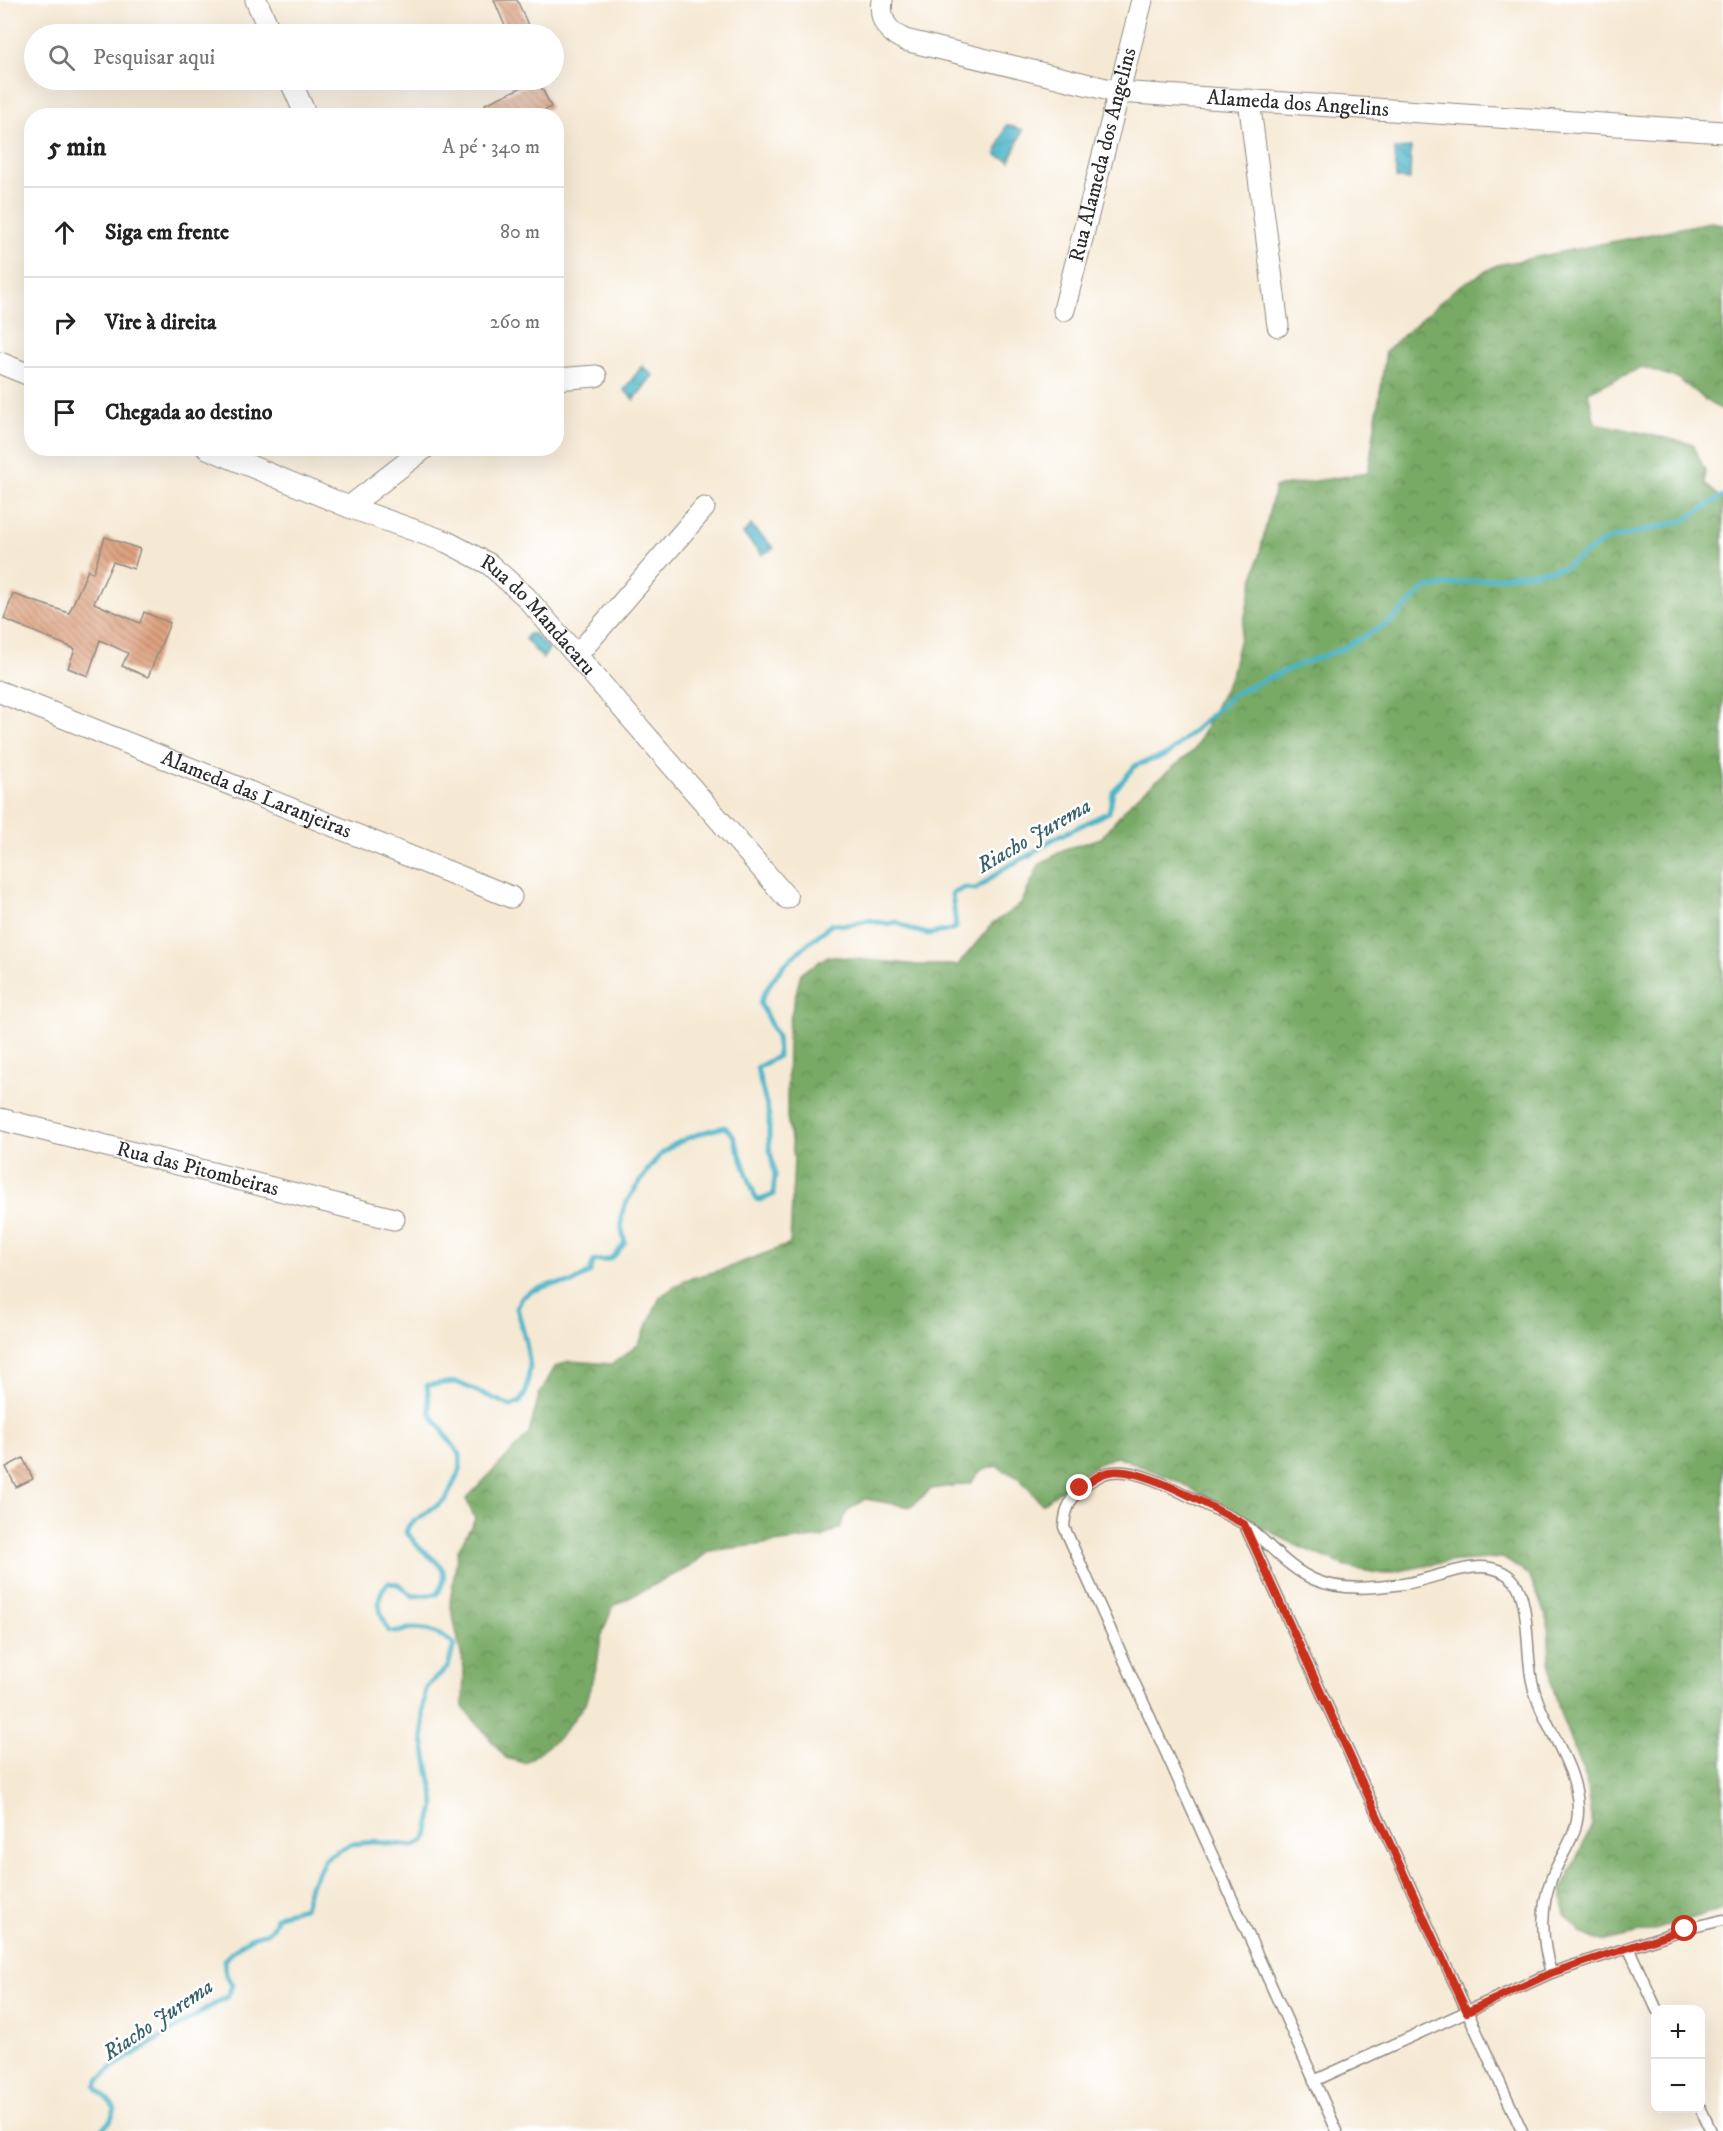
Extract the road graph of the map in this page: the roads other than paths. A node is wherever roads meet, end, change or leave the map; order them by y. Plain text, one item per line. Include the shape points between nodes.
1 (256, 0) edge
2 (882, 0) edge
3 (1142, 0) edge
4 (267, 24) edge
5 (295, 90) edge
6 (1118, 92) junction
7 (1249, 100) junction
8 (303, 108) edge
9 (1723, 132) edge
10 (1064, 309) dead end
11 (1278, 326) dead end
12 (0, 363) edge
13 (24, 373) edge
14 (596, 376) dead end
15 (564, 378) edge
16 (226, 456) edge
17 (415, 456) edge
18 (349, 507) junction
19 (704, 508) dead end
20 (577, 655) junction
21 (0, 692) edge
22 (511, 897) dead end
23 (787, 898) dead end
24 (0, 1119) edge
25 (394, 1220) dead end
26 (1244, 1524) junction
27 (1723, 1920) edge
28 (1629, 1948) junction
29 (1551, 1973) junction
30 (1655, 2005) edge
31 (1467, 2012) junction
32 (1314, 2081) junction
33 (1704, 2113) edge
34 (1337, 2131) edge
35 (1522, 2131) edge
36 (1711, 2131) edge

1 - 4 street
2 - 6 street, Alameda dos Angelins via 881,14 893,35 920,45
3 - 6 street, Rua Alameda dos Angelins
5 - 8 street
6 - 7 street, Alameda dos Angelins
6 - 10 street, Rua Alameda dos Angelins
7 - 9 street, Alameda dos Angelins
7 - 11 street
12 - 13 street
14 - 15 street
16 - 18 street, Rua do Mandacaru
17 - 18 street
18 - 20 street, Rua do Mandacaru via 447,542 489,564
19 - 20 street
20 - 23 street, Rua do Mandacaru
21 - 22 street, Alameda das Laranjeiras
24 - 25 street, Rua das Pitombeiras
26 - 29 lane via 1292,1566 1333,1586 1404,1584 1473,1568 1497,1568 1515,1582 1524,1603 1527,1654 1535,1695 1574,1781 1578,1808 1577,1825 1551,1877 1545,1899 1543,1929
26 - 31 lane
26 - 32 lane via 1167,1485 1131,1473 1111,1472 1080,1488 1069,1501 1064,1527
27 - 28 lane
28 - 29 lane
28 - 30 lane
29 - 31 lane
31 - 32 lane
31 - 35 lane
32 - 34 lane
33 - 36 lane

